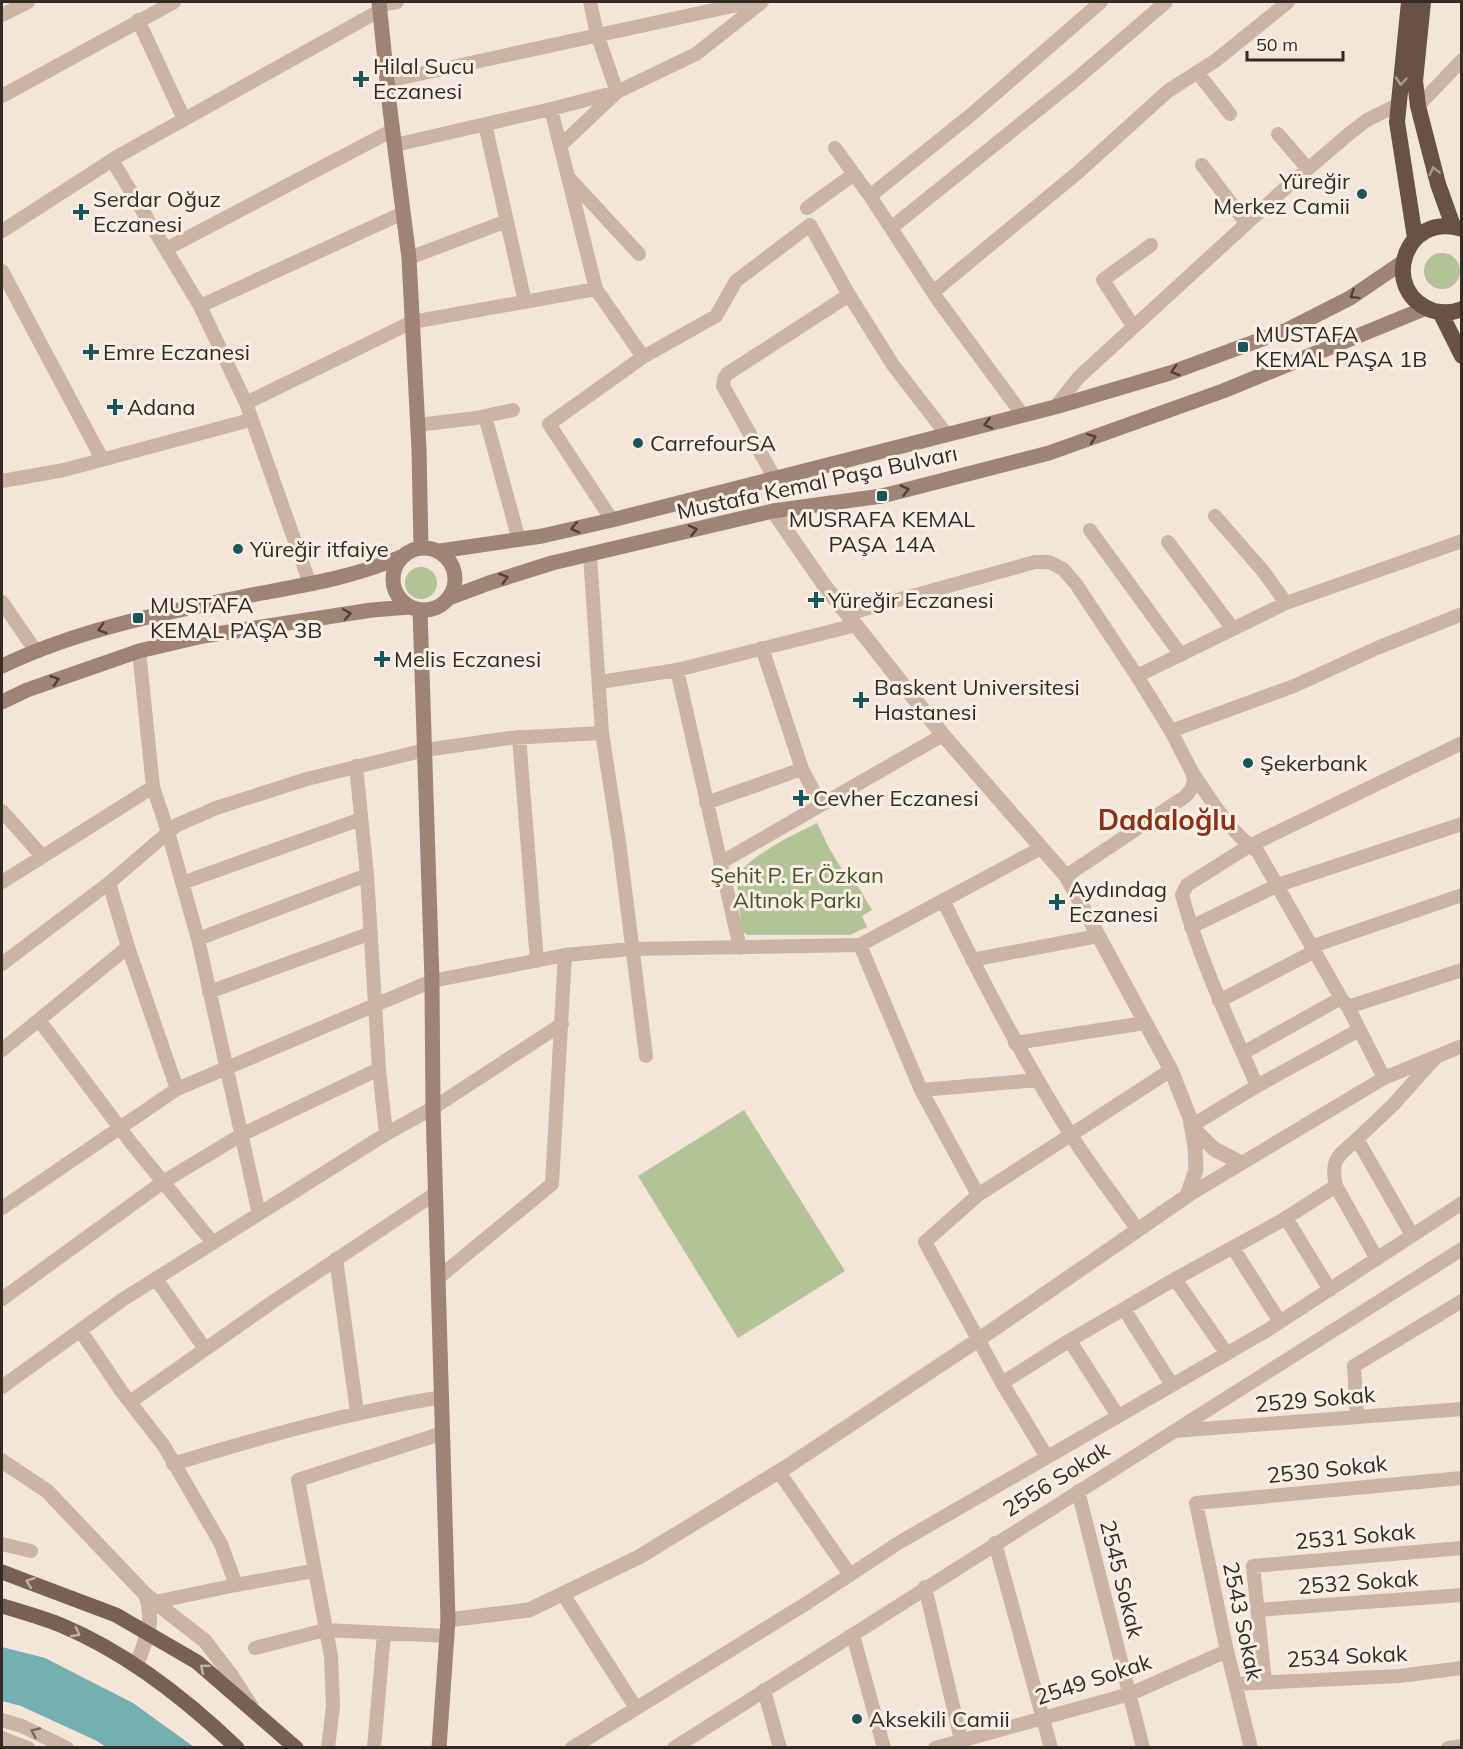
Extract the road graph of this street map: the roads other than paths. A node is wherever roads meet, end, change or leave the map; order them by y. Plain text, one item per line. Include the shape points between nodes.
1 (28, 2) edge
2 (174, 2) edge
3 (398, 2) edge
4 (590, 2) edge
5 (751, 2) edge
6 (762, 2) edge
7 (1101, 2) edge
8 (1166, 2) edge
9 (1288, 2) edge
10 (1409, 2) edge
11 (1423, 2) edge
12 (379, 6) edge
13 (2, 15) edge
14 (138, 20) junction
15 (597, 34) junction
16 (1461, 60) edge
17 (1197, 72) junction
18 (387, 81) junction
19 (617, 92) junction
20 (2, 96) edge
21 (1399, 104) junction
22 (1418, 106) junction
23 (551, 109) junction
24 (1230, 114) dead end
25 (184, 119) junction
26 (485, 124) junction
27 (1278, 134) dead end
28 (394, 138) junction
29 (560, 146) junction
30 (835, 148) dead end
31 (112, 160) junction
32 (1202, 165) dead end
33 (1308, 168) junction
34 (854, 174) junction
35 (567, 176) junction
36 (870, 196) junction
37 (807, 208) dead end
38 (403, 213) junction
39 (507, 221) junction
40 (1246, 223) junction
41 (891, 228) junction
42 (1457, 228) edge
43 (2, 231) edge
44 (1415, 238) junction
45 (1151, 245) dead end
46 (166, 249) junction
47 (639, 255) dead end
48 (409, 258) junction
49 (1403, 262) junction
50 (2, 271) edge
51 (596, 289) junction
52 (933, 292) junction
53 (849, 295) junction
54 (525, 302) junction
55 (200, 306) junction
56 (1461, 309) edge
57 (1433, 310) junction
58 (412, 322) junction
59 (1133, 326) junction
60 (1461, 356) edge
61 (643, 357) junction
62 (246, 403) junction
63 (1055, 406) junction
64 (513, 410) dead end
65 (1022, 414) junction
66 (485, 416) junction
67 (250, 420) junction
68 (417, 425) junction
69 (947, 435) junction
70 (102, 459) junction
71 (774, 477) junction
72 (2, 481) edge
73 (773, 511) junction
74 (1215, 516) dead end
75 (612, 520) junction
76 (1090, 530) dead end
77 (519, 540) junction
78 (1461, 541) edge
79 (1168, 542) dead end
80 (421, 548) junction
81 (440, 551) junction
82 (590, 555) junction
83 (403, 556) junction
84 (310, 584) junction
85 (449, 598) junction
86 (2, 602) edge
87 (1286, 603) junction
88 (415, 608) junction
89 (1461, 614) edge
90 (851, 619) junction
91 (1233, 629) junction
92 (762, 648) junction
93 (35, 650) junction
94 (139, 651) junction
95 (1181, 654) junction
96 (2, 666) edge
97 (677, 670) junction
98 (1137, 676) junction
99 (600, 682) junction
100 (2, 702) edge
101 (1171, 731) junction
102 (602, 733) junction
103 (943, 735) junction
104 (519, 737) junction
105 (1461, 743) edge
106 (425, 750) junction
107 (357, 766) junction
108 (802, 769) junction
109 (1192, 772) junction
110 (153, 787) junction
111 (706, 803) junction
112 (821, 805) junction
113 (2, 812) edge
114 (361, 819) junction
115 (1461, 824) edge
116 (168, 832) junction
117 (1250, 846) junction
118 (1041, 848) junction
119 (42, 856) junction
120 (720, 863) junction
121 (367, 875) junction
122 (1066, 876) junction
123 (2, 882) edge
124 (109, 883) junction
125 (182, 883) junction
126 (1278, 885) junction
127 (1461, 895) edge
128 (944, 900) junction
129 (1191, 927) junction
130 (370, 933) junction
131 (1098, 936) junction
132 (198, 939) junction
133 (860, 945) junction
134 (128, 947) junction
135 (740, 948) junction
136 (1314, 948) junction
137 (631, 949) junction
138 (565, 955) junction
139 (972, 960) junction
140 (537, 961) junction
141 (2, 964) edge
142 (1461, 969) edge
143 (432, 981) junction
144 (209, 992) junction
145 (1219, 1000) junction
146 (1344, 1002) junction
147 (376, 1006) junction
148 (39, 1020) junction
149 (1145, 1023) junction
150 (562, 1024) junction
151 (1359, 1030) junction
152 (1015, 1042) junction
153 (1461, 1046) edge
154 (2, 1050) edge
155 (1243, 1053) junction
156 (1437, 1055) junction
157 (646, 1056) dead end
158 (226, 1068) junction
159 (379, 1070) junction
160 (1171, 1070) junction
161 (1384, 1078) junction
162 (1038, 1080) junction
163 (1257, 1086) junction
164 (177, 1089) junction
165 (921, 1090) junction
166 (433, 1108) junction
167 (1191, 1126) junction
168 (120, 1129) junction
169 (386, 1134) junction
170 (241, 1135) junction
171 (1071, 1136) junction
172 (1357, 1139) junction
173 (1241, 1163) junction
174 (163, 1182) junction
175 (1336, 1186) junction
176 (436, 1193) junction
177 (978, 1195) junction
178 (1187, 1196) junction
179 (1461, 1203) edge
180 (2, 1208) edge
181 (259, 1214) junction
182 (1286, 1218) junction
183 (1137, 1228) junction
184 (1412, 1235) junction
185 (213, 1243) junction
186 (1233, 1248) junction
187 (1461, 1249) edge
188 (1377, 1258) junction
189 (336, 1259) junction
190 (438, 1278) junction
191 (156, 1279) junction
192 (1175, 1280) junction
193 (1330, 1290) junction
194 (2, 1299) edge
195 (1461, 1301) edge
196 (1124, 1309) junction
197 (1280, 1322) junction
198 (80, 1330) junction
199 (978, 1340) junction
200 (1070, 1341) junction
201 (205, 1349) junction
202 (1227, 1354) junction
203 (1002, 1383) junction
204 (1172, 1385) junction
205 (2, 1388) edge
206 (442, 1397) junction
207 (130, 1402) junction
208 (1461, 1409) edge
209 (357, 1412) junction
210 (1118, 1416) junction
211 (1357, 1416) junction
212 (1172, 1431) junction
213 (443, 1433) junction
214 (1047, 1457) junction
215 (2, 1461) edge
216 (173, 1464) junction
217 (779, 1472) junction
218 (1461, 1478) edge
219 (1077, 1491) junction
220 (1196, 1503) joint
221 (995, 1543) junction
222 (2, 1544) edge
223 (1461, 1548) edge
224 (31, 1551) dead end
225 (313, 1571) junction
226 (2, 1572) edge
227 (850, 1575) junction
228 (236, 1584) junction
229 (925, 1587) junction
230 (563, 1594) junction
231 (1461, 1595) edge
232 (151, 1598) junction
233 (2, 1606) edge
234 (1257, 1610) junction
235 (448, 1620) junction
236 (325, 1630) junction
237 (384, 1633) junction
238 (148, 1634) junction
239 (853, 1635) junction
240 (447, 1636) junction
241 (255, 1648) dead end
242 (1227, 1651) junction
243 (137, 1664) junction
244 (1461, 1668) edge
245 (1265, 1682) junction
246 (1235, 1684) junction
247 (764, 1690) junction
248 (1130, 1695) junction
249 (636, 1708) junction
250 (254, 1711) junction
251 (1043, 1717) junction
252 (2, 1720) edge
253 (2, 1738) edge
254 (687, 1744) edge
255 (962, 1744) edge
256 (1461, 1746) edge
257 (28, 1748) edge
258 (67, 1748) edge
259 (237, 1748) edge
260 (296, 1748) edge
261 (328, 1748) edge
262 (374, 1748) edge
263 (440, 1748) edge
264 (572, 1748) edge
265 (674, 1748) edge
266 (780, 1748) edge
267 (884, 1748) edge
268 (935, 1748) edge
269 (1052, 1748) edge
270 (1143, 1748) edge
271 (1251, 1748) edge
272 (1448, 1748) edge

1 - 13 street
2 - 14 street
3 - 12 street
4 - 15 street
5 - 15 street
6 - 19 street via 696,54
7 - 36 street
8 - 41 street
9 - 17 street
10 -> 21 highway
11 - 22 highway via 1416,81
12 - 18 main road
12 - 25 street
14 - 20 street
14 - 25 street
15 - 18 street
15 - 19 street
16 - 22 street
17 - 24 street
17 - 52 street via 1168,92
18 - 28 main road
19 - 23 street
19 - 29 street
21 - 33 street via 1367,120
21 - 44 highway via 1397,122
42 -> 22 highway via 1437,184
23 - 26 street
23 - 29 street
25 - 31 street
26 - 28 street
26 - 39 street
27 - 33 street
28 - 38 main road
28 - 46 street
29 - 35 street
30 - 34 street
31 - 43 street
31 - 46 street
32 - 40 street
33 - 40 street
34 - 36 street
34 - 37 street
35 - 47 street
35 - 51 street
36 - 41 street
38 - 48 main road
38 - 55 street
39 - 48 street
39 - 54 street
40 - 59 street
41 - 52 street
42 - 44 highway via 1433,228
44 - 49 highway
45 - 59 street via 1103,280
46 - 55 street
48 - 58 main road
49 - 57 highway via 1407,289 1415,300
49 -> 63 main road, Mustafa Kemal Paşa Bulvarı via 1350,298 1287,330 1170,373
50 - 70 street
51 - 54 street
51 - 61 street
52 - 65 street
53 - 61 street via 810,225 736,281 716,316
53 - 69 street via 892,365
53 - 71 street via 764,348 723,379 723,386
54 - 58 street
55 - 62 street
56 - 57 highway
57 - 60 highway
73 -> 57 main road, Mustafa Kemal Paşa Bulvarı via 882,496 1049,453
58 - 62 street
58 - 68 main road
59 - 63 street via 1078,377
61 - 75 street via 549,424
62 - 67 street
63 - 65 main road, Mustafa Kemal Paşa Bulvarı
64 - 66 street
65 -> 69 main road, Mustafa Kemal Paşa Bulvarı
66 - 68 street
66 - 77 street
67 - 70 street
67 - 84 street
68 - 80 main road
69 - 71 main road, Mustafa Kemal Paşa Bulvarı
70 - 72 street
71 - 75 main road, Mustafa Kemal Paşa Bulvarı
82 -> 73 main road, Mustafa Kemal Paşa Bulvarı
73 - 90 street
74 - 87 street
75 -> 77 main road, Mustafa Kemal Paşa Bulvarı
76 - 95 street
77 - 81 main road, Mustafa Kemal Paşa Bulvarı
78 - 87 street
79 - 91 street
80 - 81 main road
80 - 83 main road
81 - 85 main road via 454,567 456,578
85 -> 82 main road, Mustafa Kemal Paşa Bulvarı via 552,563
82 - 99 street
83 - 84 main road via 337,580
83 - 88 main road via 393,573 393,583 396,592
84 -> 93 main road via 138,618
85 - 88 main road via 431,609
86 - 93 street
87 - 91 street
94 -> 88 main road via 202,636 372,610
88 - 106 main road
89 - 101 street via 1294,686
90 - 92 street
90 - 98 street via 1035,562 1049,562 1064,569 1076,584
90 - 103 street
91 - 95 street
92 - 97 street
92 - 108 street
93 - 96 main road
100 -> 94 main road
94 - 110 street
95 - 98 street
97 - 99 street
97 - 111 street
98 - 101 street
99 - 102 street
101 - 109 street
102 - 104 street
102 - 137 street
103 - 112 street
103 - 118 street
104 - 106 street
104 - 140 street
105 - 117 street
106 - 107 street
106 - 143 main road
107 - 114 street
107 - 116 street via 216,808
108 - 111 street
108 - 112 street
109 - 117 street
109 - 122 street via 1192,788 1186,796
110 - 116 street
110 - 119 street
111 - 120 street
112 - 120 street
113 - 119 street
114 - 121 street
114 - 125 street
115 - 126 street
116 - 124 street
116 - 125 street
117 - 126 street
117 - 129 street via 1187,885 1182,895
118 - 122 street
118 - 128 street
119 - 123 street
120 - 135 street
121 - 130 street
121 - 132 street
122 - 131 street
124 - 134 street
124 - 141 street
125 - 132 street
126 - 129 street
126 - 136 street
127 - 136 street
128 - 133 street
128 - 139 street
129 - 145 street
130 - 144 street
130 - 147 street
131 - 139 street
131 - 149 street
132 - 144 street
133 - 135 street
133 - 165 street
134 - 148 street
134 - 164 street
135 - 137 street
136 - 145 street
136 - 146 street
137 - 138 street
137 - 157 street
138 - 140 street
138 - 150 street
139 - 152 street
140 - 143 street
142 - 146 street
143 - 147 street
143 - 166 main road
144 - 158 street
145 - 155 street
146 - 151 street
146 - 155 street
147 - 158 street
147 - 159 street
148 - 154 street
148 - 168 street
149 - 152 street
149 - 160 street
150 - 166 street
150 - 190 street via 552,1184
151 - 161 street
151 - 163 street
152 - 162 street
153 - 156 street
155 - 163 street
156 - 161 street
156 - 172 street
158 - 164 street
158 - 170 street
159 - 169 street
159 - 170 street
160 - 167 street
160 - 171 street
161 - 173 street
162 - 165 street
162 - 171 street
163 - 167 street
164 - 168 street
165 - 177 street
166 - 169 street
166 - 176 main road
167 - 173 street via 1214,1149
167 - 178 street via 1196,1170
168 - 174 street
168 - 180 street
169 - 181 street
170 - 174 street
170 - 181 street
171 - 177 street
171 - 183 street
172 - 175 street via 1338,1157 1332,1169
172 - 184 street
173 - 178 street
174 - 185 street
174 - 194 street
175 - 182 street
175 - 188 street
176 - 189 street
176 - 190 main road
177 - 199 street via 925,1242
178 - 183 street
179 - 184 street
181 - 185 street
182 - 186 street
182 - 193 street
183 - 199 street
184 - 188 street
185 - 191 street
186 - 192 street
186 - 197 street
187 - 212 street, 2556 Sokak
188 - 193 street
189 - 201 street
189 - 209 street
190 - 206 main road
191 - 198 street
191 - 201 street
192 - 196 street
192 - 202 street
193 - 197 street
195 - 211 street via 1354,1366
196 - 200 street
196 - 204 street
197 - 202 street
198 - 205 street
198 - 207 street
199 - 203 street
199 - 217 street
200 - 203 street
200 - 210 street
201 - 207 street
202 - 204 street
203 - 214 street
204 - 210 street
206 - 209 street
206 - 213 main road
207 - 216 street
208 - 211 street, 2529 Sokak
209 - 216 street
210 - 214 street
211 - 212 street, 2529 Sokak
212 - 219 street, 2556 Sokak
213 - 225 street via 298,1480
213 - 235 main road
214 - 227 street
215 - 232 street via 47,1491
216 - 228 street via 221,1544
217 - 227 street
217 - 230 street via 639,1557
218 - 220 street, 2530 Sokak
219 - 221 street, 2556 Sokak
219 - 248 street, 2545 Sokak
220 - 242 street, 2543 Sokak
221 - 229 street, 2556 Sokak
221 - 251 street
222 - 224 street
223 - 234 street, 2531 Sokak via 1253,1566
225 - 228 street
225 - 236 street
238 -> 226 main road via 116,1615
227 - 249 street
228 - 232 street
229 - 239 street, 2556 Sokak
229 - 255 street
230 - 235 street via 529,1611
230 - 249 street
231 - 234 street, 2532 Sokak
232 - 238 street
232 - 250 street via 205,1641
233 -> 243 main road via 63,1626
234 - 245 street
235 - 240 main road
236 - 237 street
236 - 241 street
236 - 261 street via 331,1656 333,1706
237 - 240 street
237 - 262 street
238 - 243 street
250 -> 238 main road via 197,1662
239 - 247 street, 2556 Sokak
239 - 267 street
240 - 263 main road
242 - 246 street, 2543 Sokak
242 - 248 street, 2549 Sokak
243 - 259 main road
244 - 245 street, 2534 Sokak via 1399,1676
245 - 246 street, 2534 Sokak
246 - 271 street, 2543 Sokak
247 - 254 street, 2556 Sokak
247 - 266 street
248 - 251 street, 2549 Sokak
248 - 270 street, 2545 Sokak
249 - 264 street
250 - 260 main road
251 - 255 street, 2549 Sokak
251 - 269 street
258 -> 252 street
253 - 257 street
254 - 265 street, 2556 Sokak
255 - 268 street, 2549 Sokak
256 - 272 street

